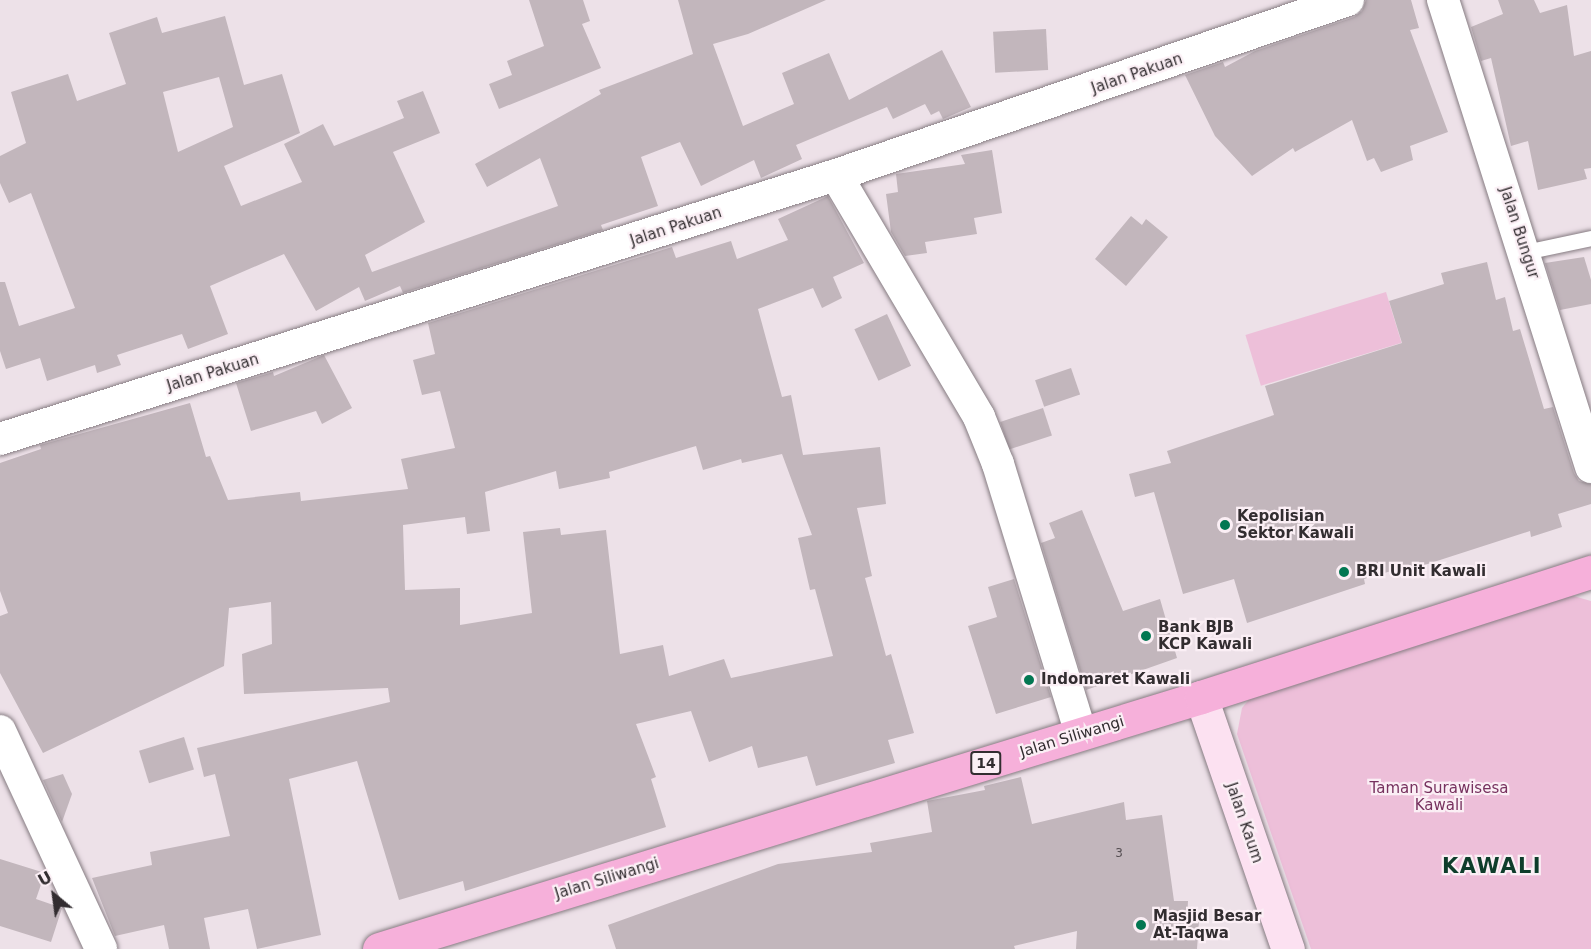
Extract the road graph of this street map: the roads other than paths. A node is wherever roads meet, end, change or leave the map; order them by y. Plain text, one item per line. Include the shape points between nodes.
1 (1348, 0) edge
2 (1443, 0) edge
3 (836, 175) junction
4 (1591, 238) edge
5 (1525, 252) junction
6 (0, 439) edge
7 (1591, 467) edge
8 (1591, 572) edge
9 (1201, 697) junction
10 (0, 731) edge
11 (1081, 734) junction
12 (101, 949) edge
13 (379, 949) edge
14 (1288, 949) edge

1 - 3 street, Jalan Pakuan
2 - 5 street, Jalan Bungur
3 - 6 street, Jalan Pakuan
3 - 11 street via 979,417 998,464
4 - 5 lane
5 - 7 street, Jalan Bungur
8 - 9 highway, Jalan Siliwangi / 14
9 - 11 highway, Jalan Siliwangi / 14
9 - 14 main road, Jalan Kaum
10 - 12 street
11 - 13 highway, Jalan Siliwangi / 14

